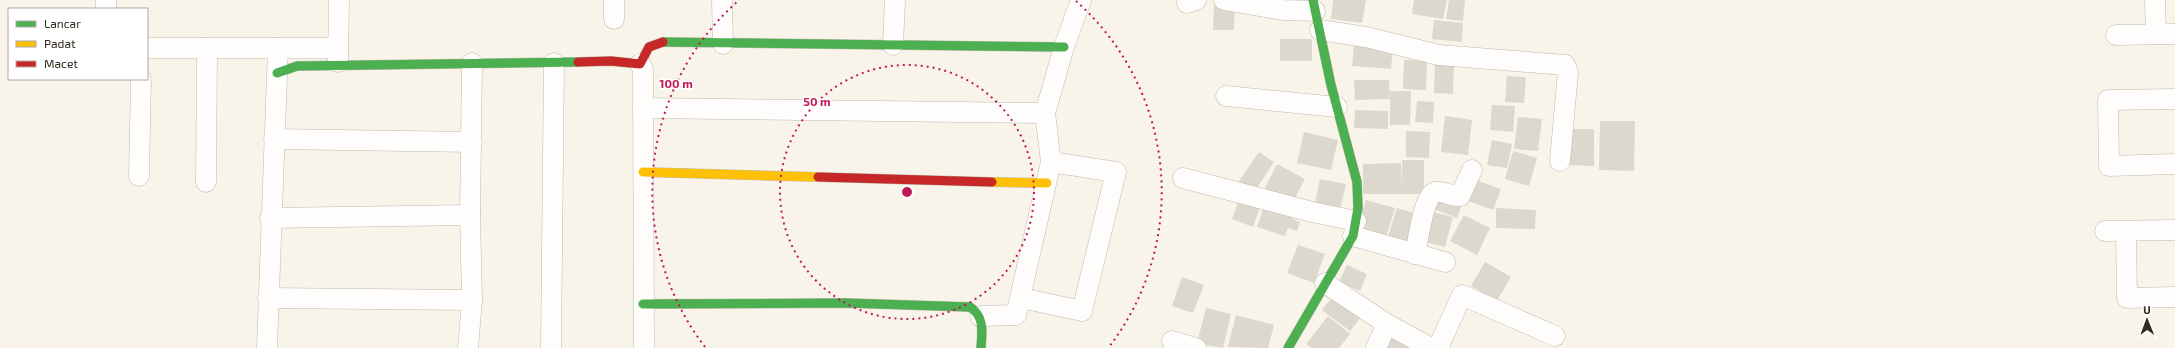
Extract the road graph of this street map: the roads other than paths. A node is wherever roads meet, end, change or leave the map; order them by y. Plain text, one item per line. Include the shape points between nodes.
1 (339, 0) edge
2 (722, 0) edge
3 (895, 0) edge
4 (1081, 0) edge
5 (1224, 0) edge
6 (2155, 0) edge
7 (1316, 14) edge
8 (2166, 34) edge
9 (2116, 35) dead end
10 (723, 44) junction
11 (893, 45) junction
12 (1064, 47) junction
13 (148, 48) edge
14 (207, 48) junction
15 (278, 48) junction
16 (338, 57) junction
17 (472, 63) junction
18 (554, 63) junction
19 (640, 64) junction
20 (277, 73) junction
21 (141, 80) edge
22 (1226, 96) dead end
23 (2175, 99) edge
24 (1337, 107) junction
25 (643, 108) junction
26 (1045, 113) junction
27 (274, 139) junction
28 (472, 142) junction
29 (1560, 161) dead end
30 (1052, 162) junction
31 (2175, 164) edge
32 (1472, 170) dead end
33 (643, 172) junction
34 (139, 176) dead end
35 (1183, 178) dead end
36 (206, 182) dead end
37 (1047, 183) junction
38 (470, 215) junction
39 (270, 218) junction
40 (1354, 228) junction
41 (2175, 230) edge
42 (2105, 231) dead end
43 (2126, 231) junction
44 (1415, 254) junction
45 (1445, 262) dead end
46 (1325, 283) junction
47 (2175, 297) edge
48 (268, 298) junction
49 (1021, 298) junction
50 (472, 300) junction
51 (644, 304) junction
52 (980, 316) junction
53 (1387, 324) junction
54 (1555, 336) dead end
55 (1172, 341) dead end
56 (267, 348) edge
57 (468, 348) edge
58 (551, 348) edge
59 (644, 348) edge
60 (981, 348) edge
61 (1196, 348) edge
62 (1288, 348) edge
63 (1376, 348) edge
64 (1431, 348) edge
65 (1438, 348) edge

1 - 16 street
2 - 10 street
3 - 11 street
4 - 12 street
5 - 7 street
6 - 8 street
7 - 24 street
7 - 29 street via 1366,37 1439,55 1565,65 1568,72
8 - 9 street
10 - 11 street
10 - 19 street via 661,42 649,46
11 - 12 street
12 - 26 street
13 - 14 street
14 - 15 street
14 - 36 street
15 - 16 street
15 - 20 street
16 - 17 street
16 - 20 street
17 - 18 street
17 - 28 street
18 - 19 street via 611,61
18 - 58 street
19 - 25 street via 643,69
20 - 27 street
21 - 34 street
22 - 24 street
23 - 31 street via 2108,100 2109,166
24 - 40 street via 1357,182
25 - 26 street
25 - 33 street
26 - 30 street
27 - 28 street
27 - 39 street
28 - 38 street
30 - 37 street
30 - 49 street via 1116,172 1082,311
32 - 44 street via 1460,196 1437,192 1432,194 1425,209
33 - 37 street
33 - 51 street
35 - 40 street via 1312,212
37 - 49 street
38 - 39 street
38 - 50 street
39 - 48 street
40 - 44 street
40 - 46 street
41 - 43 street
42 - 43 street
43 - 47 street via 2127,298
44 - 45 street
46 - 53 street
46 - 62 street
48 - 50 street
48 - 56 street
49 - 52 street via 1016,315
50 - 57 street
51 - 52 street via 846,303 970,307
51 - 59 street
52 - 60 street
53 - 63 street
53 - 64 street
54 - 65 street via 1462,295
55 - 61 street

